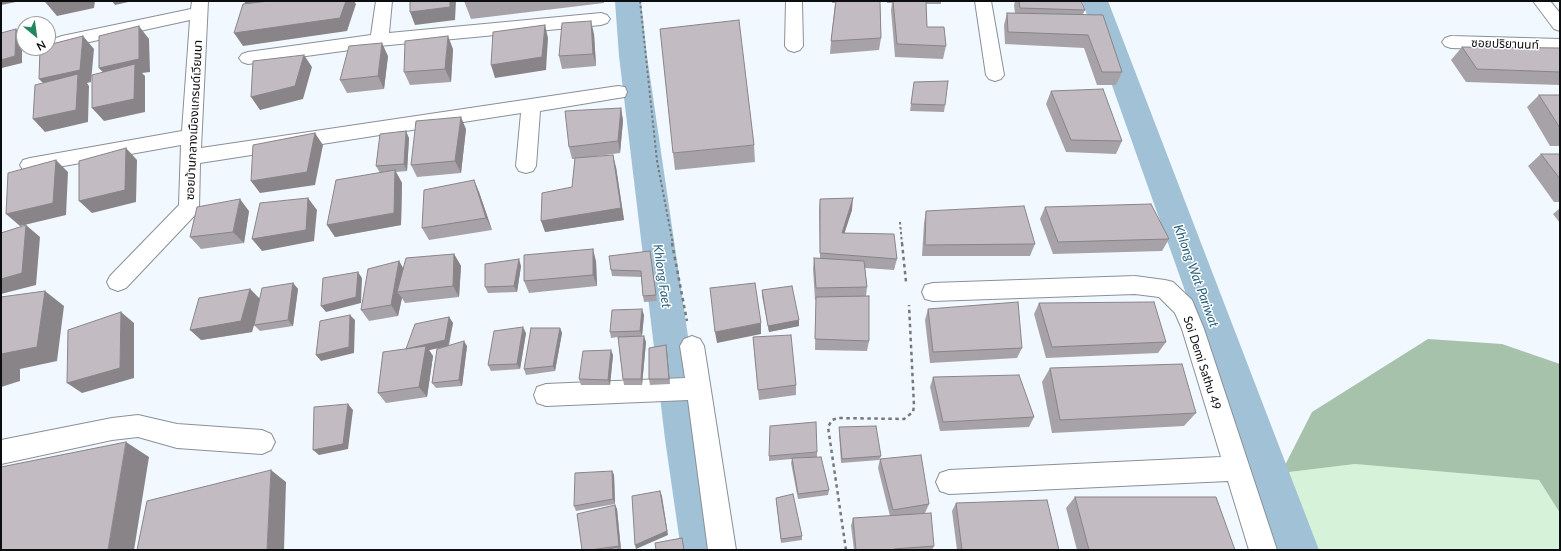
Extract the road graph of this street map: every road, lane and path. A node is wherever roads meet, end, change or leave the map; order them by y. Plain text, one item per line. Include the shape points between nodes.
1 (384, 1) edge
2 (640, 1) edge
3 (794, 1) edge
4 (984, 1) edge
5 (1541, 1) edge
6 (200, 7) edge
7 (601, 19) dead end
8 (1560, 25) edge
9 (379, 40) junction
10 (62, 42) edge
11 (1451, 42) dead end
12 (1560, 45) edge
13 (794, 46) dead end
14 (248, 58) dead end
15 (995, 75) dead end
16 (618, 92) dead end
17 (531, 105) junction
18 (192, 136) junction
19 (191, 156) junction
20 (30, 165) edge
21 (526, 166) dead end
22 (900, 222) dead end
23 (118, 282) dead end
24 (907, 288) dead end
25 (933, 292) dead end
26 (908, 303) dead end
27 (692, 346) joint
28 (687, 389) junction
29 (546, 395) dead end
30 (262, 442) dead end
31 (1, 452) edge
32 (1237, 468) junction
33 (949, 482) dead end
34 (722, 550) edge
35 (846, 550) edge
36 (1263, 550) edge

1 - 9 street
2 - 27 path via 657,161
3 - 13 street
4 - 15 street
5 - 8 street
6 - 10 street
6 - 18 street, ซอยบ้านกลางเมืองแกรนด์เวียนนา
7 - 9 street
9 - 14 street
11 - 12 street, ซอยปริยานนท์
16 - 17 street
17 - 19 street
17 - 21 street
18 - 19 street, ซอยบ้านกลางเมืองแกรนด์เวียนนา
18 - 20 street
19 - 23 street, ซอยบ้านกลางเมืองแกรนด์เวียนนา via 189,208
22 - 24 path
25 - 32 street, Soi Demi Sathu 49 via 1135,285 1165,289 1184,307
26 - 35 path via 913,412 904,419 838,418 832,420 828,427
27 - 28 street
28 - 29 street
28 - 34 street
30 - 31 street via 177,436 138,426
32 - 33 street
32 - 36 street, Soi Demi Sathu 49

